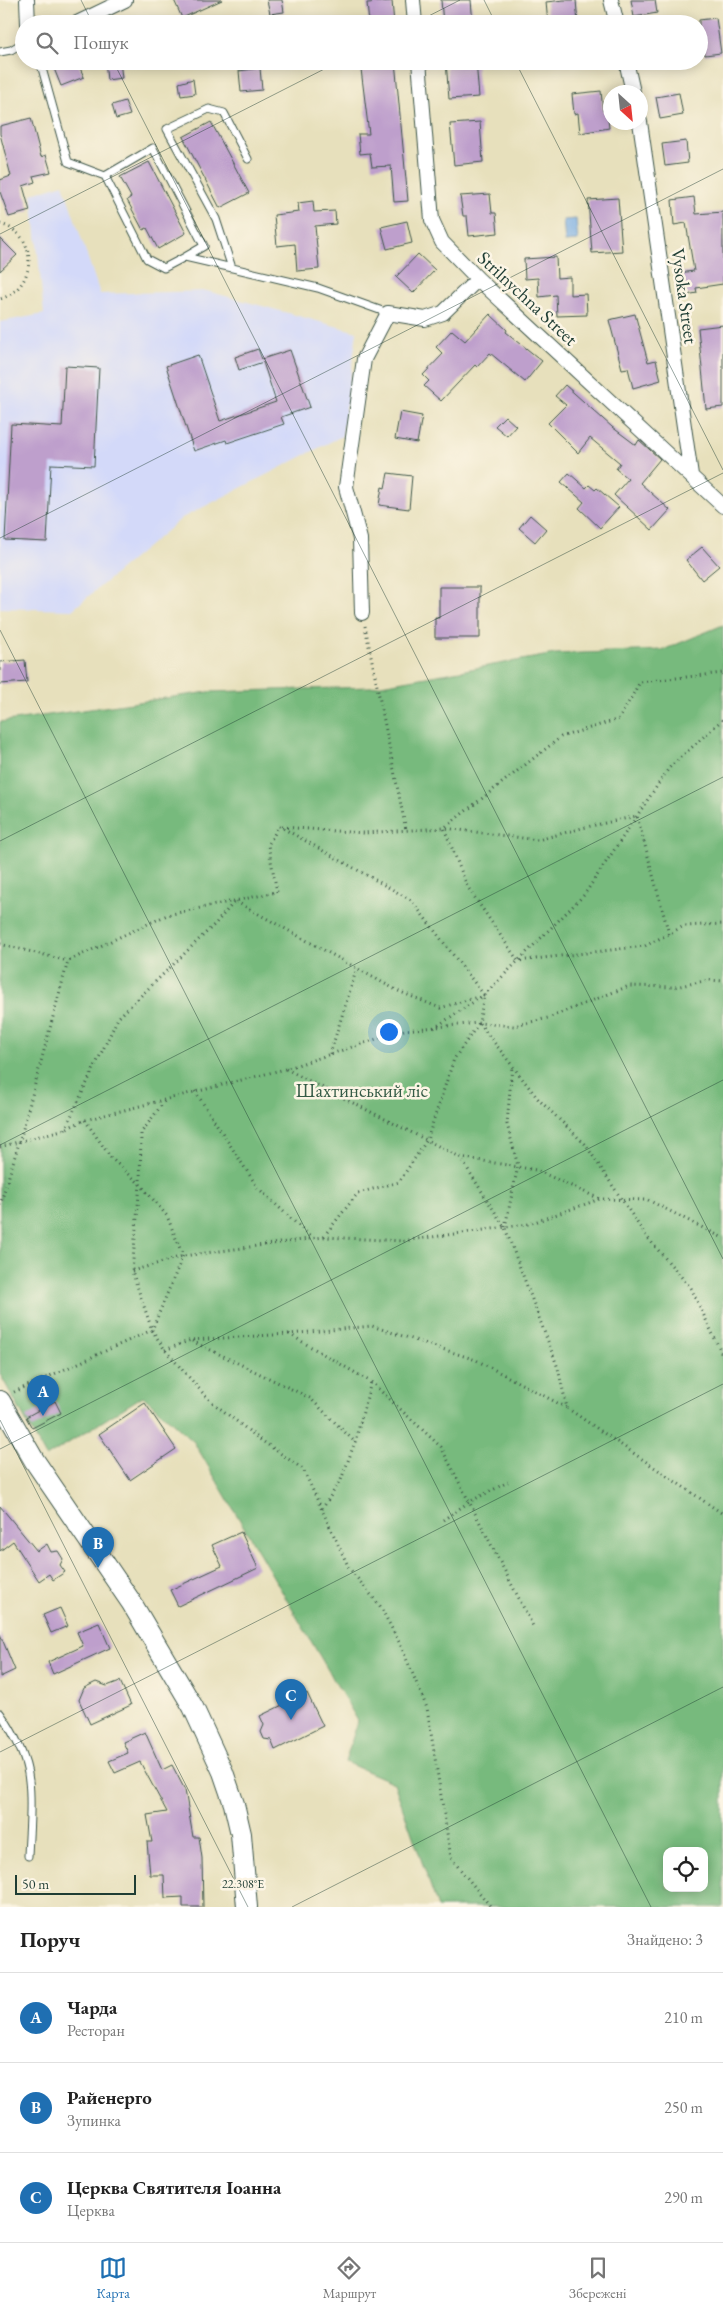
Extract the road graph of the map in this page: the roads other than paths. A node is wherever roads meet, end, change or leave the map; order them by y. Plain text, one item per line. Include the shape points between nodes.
1 (27, 0) edge
2 (125, 0) edge
3 (413, 0) edge
4 (611, 0) edge
5 (28, 15) edge
6 (94, 15) edge
7 (414, 15) edge
8 (615, 15) edge
9 (15, 48) edge
10 (0, 52) edge
11 (42, 70) edge
12 (420, 70) edge
13 (628, 70) edge
14 (631, 85) edge
15 (641, 130) edge
16 (248, 159) dead end
17 (105, 176) junction
18 (185, 257) junction
19 (232, 268) junction
20 (478, 278) junction
21 (388, 313) junction
22 (691, 475) junction
23 (723, 506) edge
24 (362, 613) road end
25 (4, 1398) edge
26 (0, 1713) edge
27 (28, 1856) dead end
28 (247, 1907) edge

1 - 5 street
2 - 6 street
3 - 7 street
4 - 8 street
9 - 10 lane
11 - 17 lane via 68,162
12 - 20 street, Strilnychna Street via 432,220 442,242
13 - 14 street
15 - 22 street, Vysoka Street
16 - 19 lane via 224,113 209,109 168,129 216,219
17 - 18 lane via 147,259 164,268
17 - 18 lane via 153,148 204,246
18 - 19 lane
19 - 21 lane via 318,288
20 - 21 street via 443,312 425,319
20 - 22 street, Strilnychna Street
21 - 24 street via 364,359 346,486 360,539
22 - 23 street, Strilnychna Street
25 - 28 street via 34,1460 131,1602 193,1707 234,1804 241,1834
26 - 27 lane via 24,1760 29,1780

